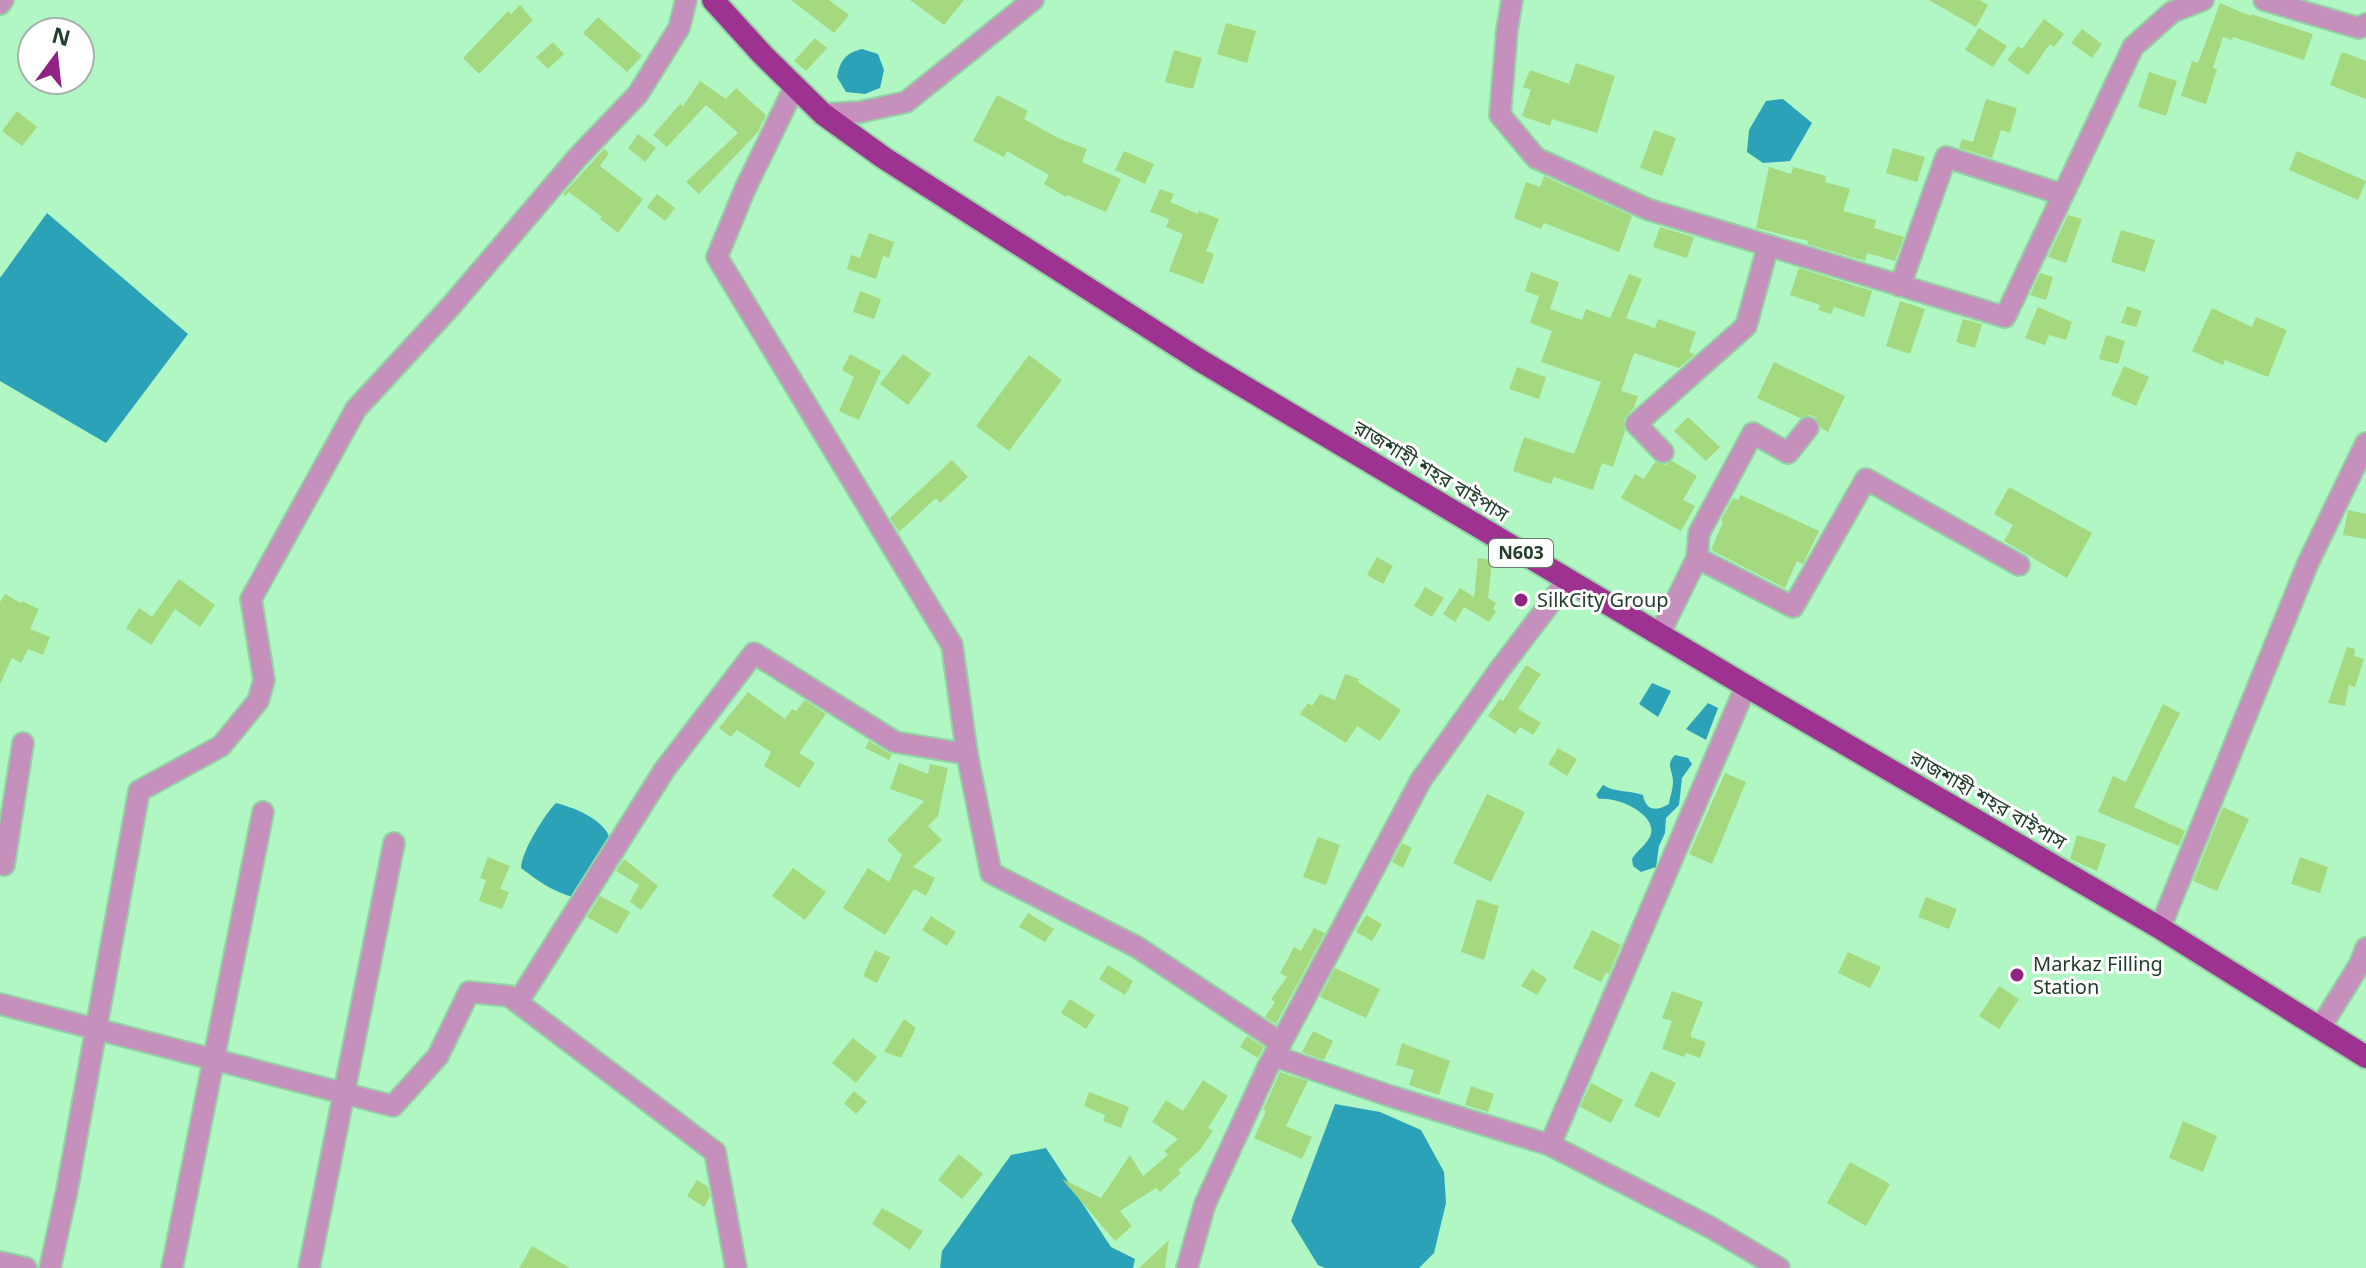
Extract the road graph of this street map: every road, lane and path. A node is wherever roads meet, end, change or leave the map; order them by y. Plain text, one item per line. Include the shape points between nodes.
1 (686, 0) edge
2 (713, 0) edge
3 (1033, 0) edge
4 (1512, 0) edge
5 (2203, 0) edge
6 (2264, 0) edge
7 (2366, 24) edge
8 (795, 86) junction
9 (823, 114) junction
10 (2061, 194) junction
11 (1768, 246) junction
12 (1900, 286) junction
13 (1808, 428) dead end
14 (2366, 443) edge
15 (1663, 452) dead end
16 (1697, 558) junction
17 (2019, 565) dead end
18 (1567, 581) junction
19 (1659, 635) junction
20 (1746, 686) junction
21 (23, 743) dead end
22 (967, 754) junction
23 (263, 812) dead end
24 (394, 843) dead end
25 (0, 863) edge
26 (2160, 928) junction
27 (2366, 948) edge
28 (518, 1002) junction
29 (0, 1004) edge
30 (2320, 1028) junction
31 (95, 1029) junction
32 (1277, 1050) junction
33 (2366, 1057) edge
34 (214, 1059) junction
35 (344, 1093) junction
36 (1550, 1145) junction
37 (0, 1262) edge
38 (26, 1268) edge
39 (50, 1268) edge
40 (172, 1268) edge
41 (309, 1268) edge
42 (736, 1268) edge
43 (1187, 1268) edge
44 (1779, 1268) edge

1 - 31 street via 679,28 638,94 356,409 251,599 264,680 258,701 221,746 139,791
2 - 8 highway, রাজশাহী শহর বাইপাস / N603
3 - 9 street via 906,102
4 - 11 street via 1500,115 1536,158 1647,209
5 - 10 street via 2172,12 2133,47
6 - 7 street via 2359,28
8 - 9 highway, রাজশাহী শহর বাইপাস / N603
8 - 22 street via 717,257 952,645
9 - 18 highway, রাজশাহী শহর বাইপাস / N603 via 1201,361
10 - 12 street via 2005,317
10 - 12 street via 1946,157
11 - 12 street
11 - 15 street via 1746,326 1636,424
13 - 16 street via 1788,453 1753,433 1699,533
14 - 26 street via 2308,563
16 - 17 street via 1793,607 1866,479
16 - 19 street
18 - 19 highway, রাজশাহী শহর বাইপাস / N603
18 - 32 street via 1421,780
19 - 20 highway, রাজশাহী শহর বাইপাস / N603
20 - 26 highway, রাজশাহী শহর বাইপাস / N603
20 - 36 street
21 - 25 street via 4,865
22 - 28 street via 895,742 754,653 665,769
22 - 32 street via 991,873 1137,947
23 - 34 street
24 - 35 street
26 - 30 highway, রাজশাহী শহর বাইপাস / N603
27 - 30 street
28 - 35 street via 509,996 469,992 438,1056 393,1106
28 - 42 street via 715,1152
29 - 31 street
30 - 33 highway, রাজশাহী শহর বাইপাস / N603
31 - 34 street
31 - 39 street
32 - 36 street via 1387,1095
32 - 43 street via 1205,1204
34 - 35 street
34 - 40 street
35 - 41 street
36 - 44 street
37 - 38 street

